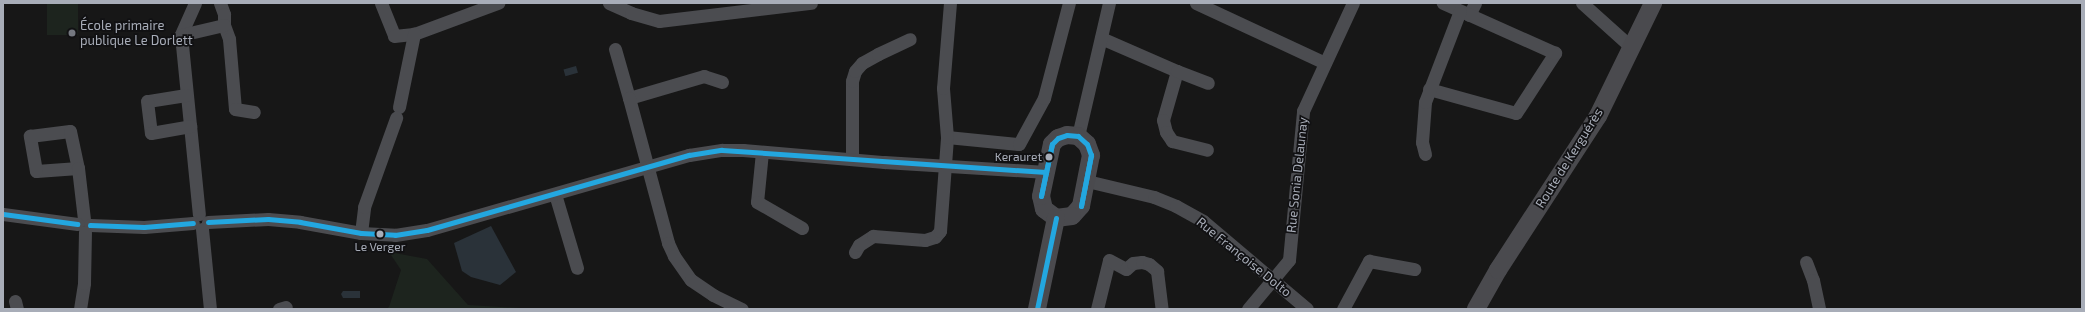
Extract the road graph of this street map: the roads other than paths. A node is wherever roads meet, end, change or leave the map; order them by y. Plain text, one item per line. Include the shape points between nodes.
1 (195, 3) edge
2 (220, 3) edge
3 (381, 3) edge
4 (498, 3) edge
5 (609, 3) edge
6 (812, 3) edge
7 (950, 3) edge
8 (1069, 3) edge
9 (1109, 3) edge
10 (1353, 3) edge
11 (1443, 3) edge
12 (1582, 3) edge
13 (1654, 3) edge
14 (1203, 4) edge
15 (1468, 9) edge
16 (224, 26) junction
17 (414, 34) junction
18 (181, 35) junction
19 (1101, 38) junction
20 (910, 39) dead end
21 (1631, 48) junction
22 (615, 49) dead end
23 (1325, 62) junction
24 (1177, 71) junction
25 (722, 82) dead end
26 (1208, 83) dead end
27 (1429, 89) junction
28 (186, 95) junction
29 (629, 98) junction
30 (254, 112) dead end
31 (190, 126) junction
32 (1078, 136) junction
33 (947, 137) junction
34 (1207, 150) dead end
35 (762, 152) junction
36 (1425, 154) dead end
37 (852, 158) junction
38 (945, 165) junction
39 (648, 166) junction
40 (78, 168) dead end
41 (1046, 172) junction
42 (1087, 181) junction
43 (555, 194) junction
44 (3, 214) edge
45 (1056, 218) junction
46 (200, 222) junction
47 (84, 225) junction
48 (802, 228) dead end
49 (361, 233) junction
50 (855, 252) dead end
51 (1806, 262) dead end
52 (577, 268) dead end
53 (1414, 269) dead end
54 (1272, 279) junction
55 (80, 309) edge
56 (210, 309) edge
57 (742, 309) edge
58 (1037, 309) edge
59 (1097, 309) edge
60 (1162, 309) edge
61 (1248, 309) edge
62 (1307, 309) edge
63 (1344, 309) edge
64 (1476, 309) edge
65 (1819, 309) edge

1 - 18 street
2 - 16 street via 224,14
3 - 17 street via 394,36
4 - 17 street
5 - 6 street via 659,21
7 - 33 street via 943,88
8 - 33 street via 1044,98 1019,144
9 - 19 street
10 - 23 street, Rue Sonia Delaunay
11 - 15 street
12 - 21 street
13 - 21 street, Route de Kerguérès
14 - 23 street
15 - 27 street
15 - 27 street via 1555,53 1516,113
16 - 18 street
16 - 30 street via 229,39 235,109
17 - 49 street via 398,112 364,207
18 - 28 street
19 - 24 street
19 - 32 street
20 - 37 street via 862,63 855,71 852,81
21 - 64 street, Route de Kerguérès via 1598,116 1498,270
22 - 29 street
23 - 54 street, Rue Sonia Delaunay via 1303,112 1289,260
24 - 26 street
24 - 34 street via 1164,120 1166,132 1172,141
25 - 29 street via 704,76
27 - 36 street via 1422,142
28 - 31 street
28 - 31 street via 147,101 151,133
29 - 39 street
31 - 46 street
32 - 41 street via 1067,135 1058,138 1052,144
32 - 42 street via 1087,144 1091,155
33 - 38 street
35 - 37 street
35 - 39 street via 722,150 688,155
35 - 48 street via 757,202
37 - 38 street
38 - 41 street
38 - 50 street via 942,221 940,231 935,237 925,240 873,236 859,245
39 - 43 street
39 - 57 street via 668,243 682,270 691,280 713,295
40 - 47 street
41 - 45 street via 1041,196 1044,209
42 - 45 street via 1081,206 1077,211 1072,216
42 - 54 street, Rue Françoise Dolto via 1154,197 1176,206 1203,221
43 - 49 street via 427,230 395,235
43 - 52 street
44 - 47 street
45 - 58 street
46 - 47 street via 144,227
46 - 49 street via 268,219
46 - 56 street
47 - 55 street via 84,282
51 - 65 street
53 - 63 street via 1369,261
54 - 61 street, Rue Sonia Delaunay
54 - 62 street, Rue Françoise Dolto
59 - 60 street via 1109,260 1126,269 1133,263 1142,262 1157,271

